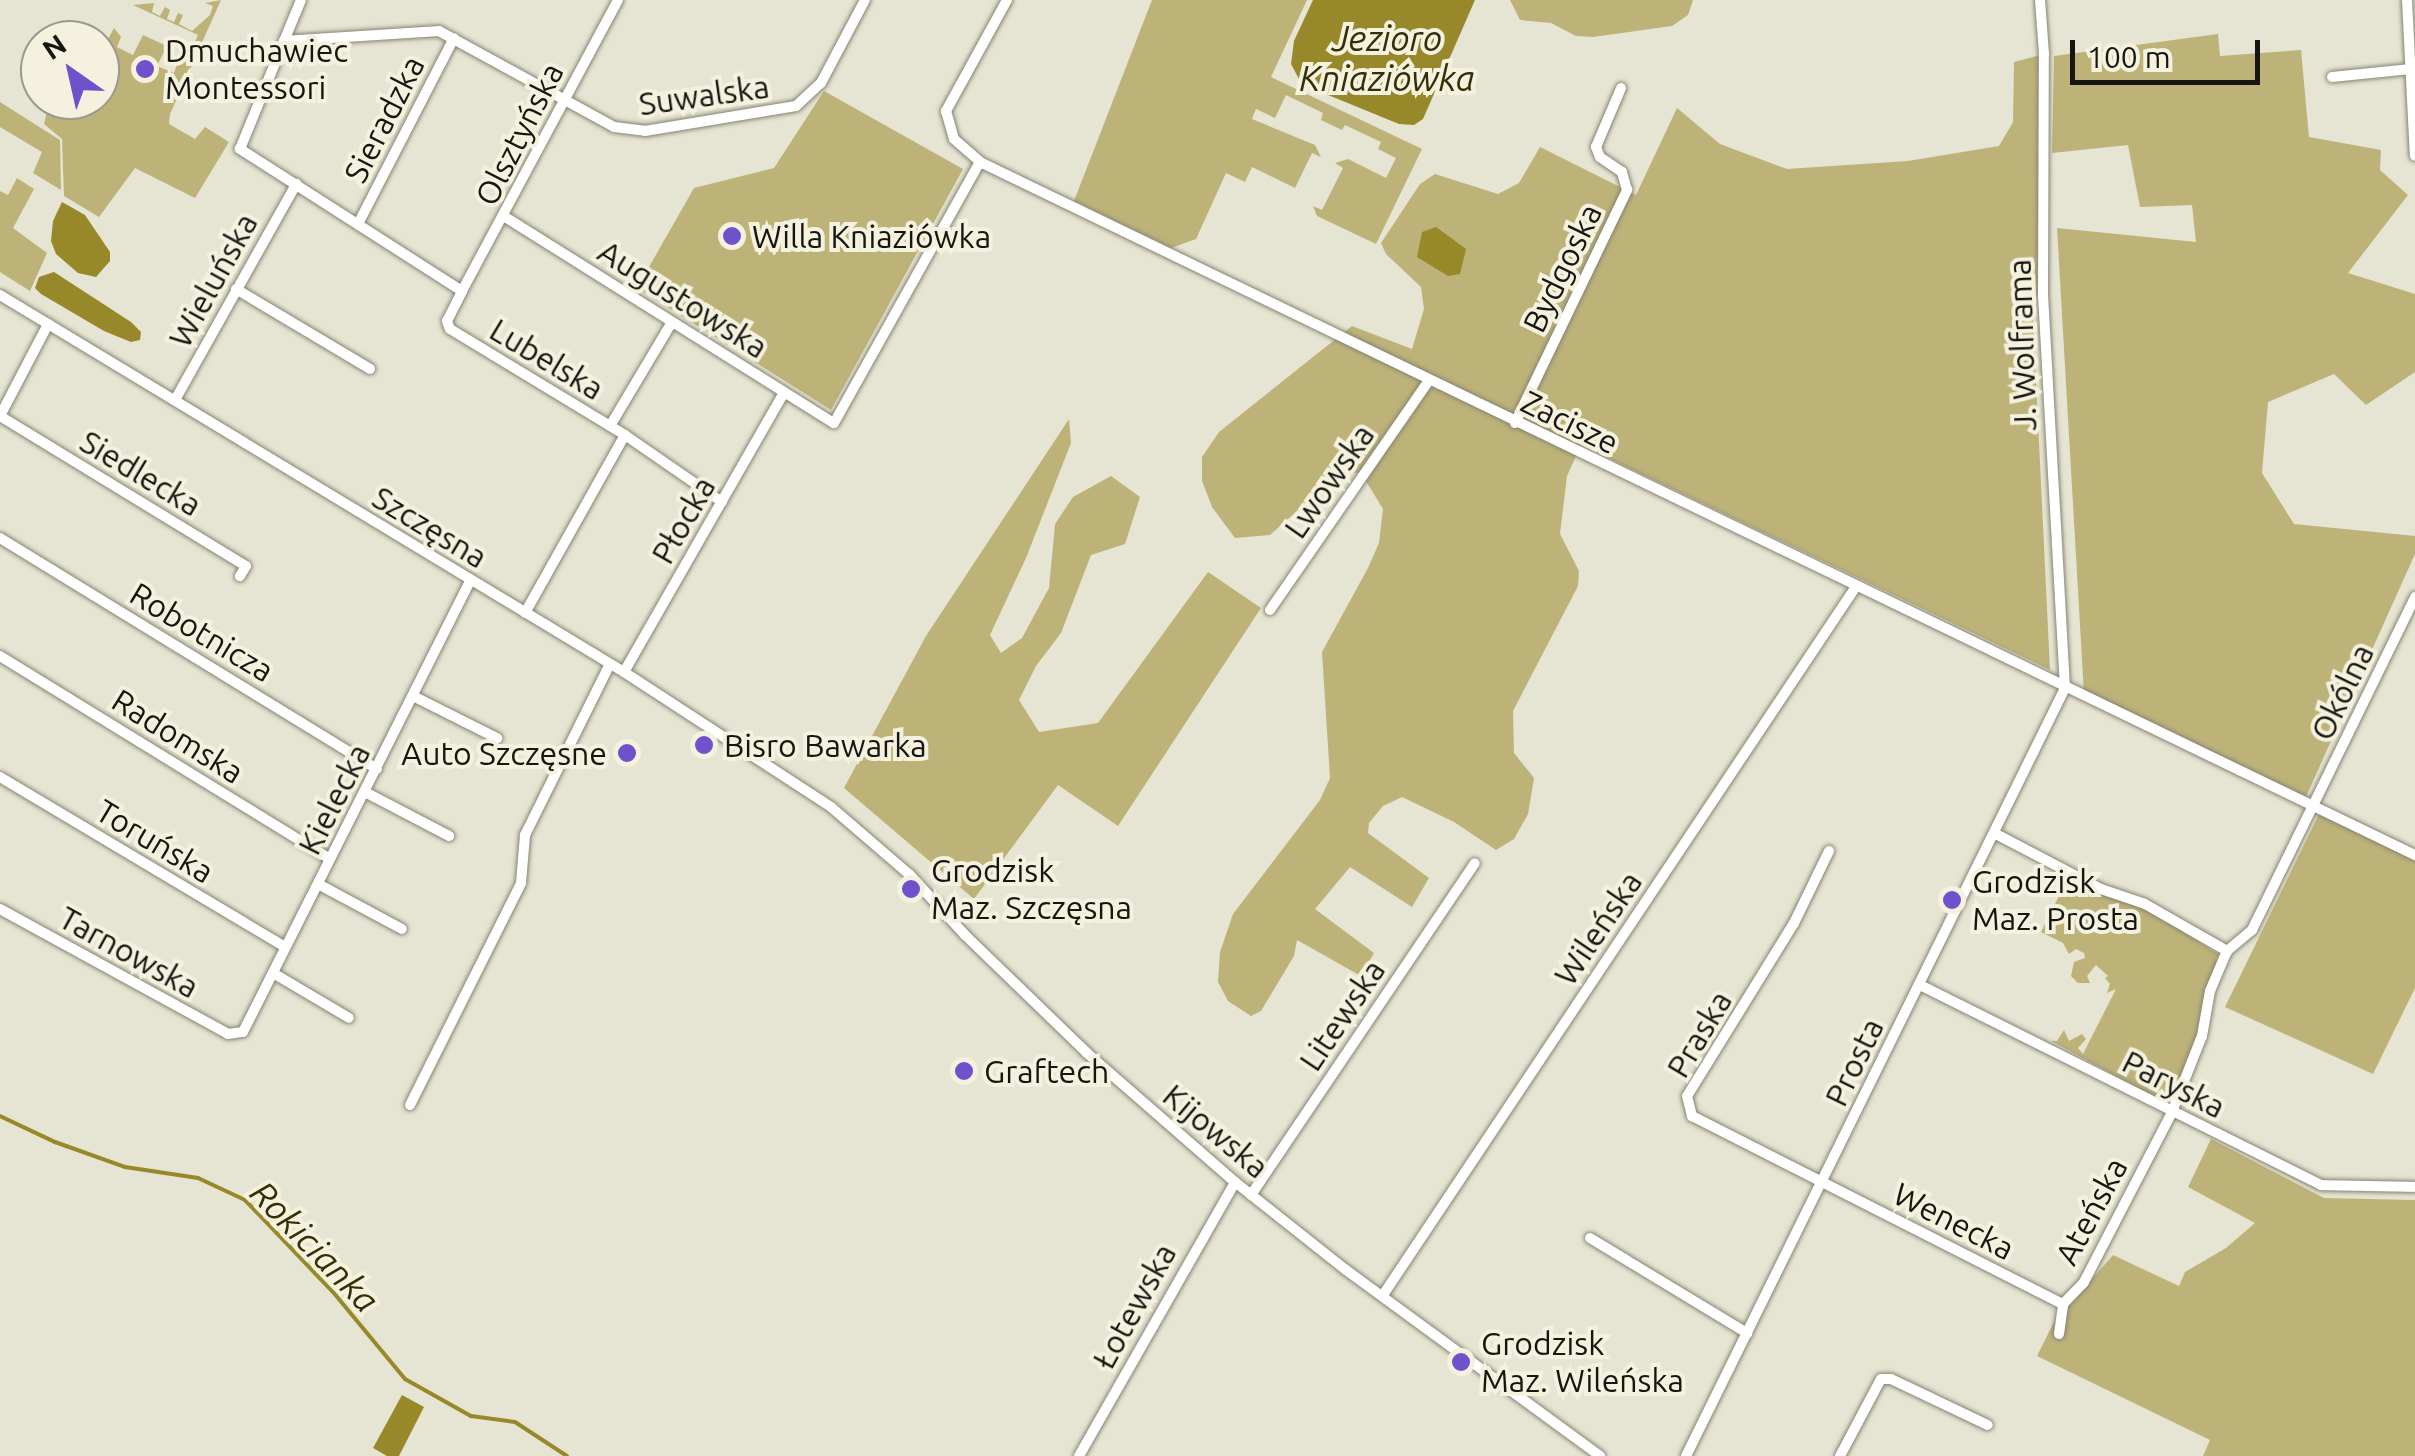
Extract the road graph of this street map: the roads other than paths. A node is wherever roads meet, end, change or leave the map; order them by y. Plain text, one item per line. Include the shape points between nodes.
1 (301, 0) edge
2 (618, 0) edge
3 (866, 0) edge
4 (1007, 0) edge
5 (2040, 0) edge
6 (2407, 0) edge
7 (454, 38) junction
8 (284, 41) junction
9 (2411, 69) junction
10 (2332, 77) dead end
11 (1621, 88) dead end
12 (564, 100) junction
13 (2415, 156) edge
14 (980, 162) junction
15 (296, 184) junction
16 (505, 217) junction
17 (358, 224) junction
18 (236, 289) junction
19 (462, 291) junction
20 (0, 295) edge
21 (672, 322) junction
22 (48, 324) junction
23 (370, 370) dead end
24 (1429, 380) junction
25 (784, 392) junction
26 (175, 400) junction
27 (0, 416) edge
28 (1515, 423) junction
29 (610, 426) junction
30 (624, 435) junction
31 (722, 502) junction
32 (0, 538) edge
33 (240, 576) dead end
34 (470, 581) junction
35 (1855, 588) junction
36 (2415, 597) edge
37 (1270, 610) dead end
38 (526, 613) junction
39 (0, 656) edge
40 (610, 664) junction
41 (624, 672) junction
42 (2064, 688) junction
43 (415, 697) junction
44 (497, 738) dead end
45 (378, 768) junction
46 (0, 777) edge
47 (365, 792) junction
48 (831, 807) joint
49 (2312, 807) junction
50 (1994, 833) junction
51 (449, 836) dead end
52 (1829, 851) dead end
53 (2415, 855) edge
54 (330, 859) junction
55 (1475, 864) dead end
56 (318, 884) junction
57 (0, 910) edge
58 (402, 928) dead end
59 (285, 948) junction
60 (2227, 951) junction
61 (273, 973) junction
62 (1920, 985) junction
63 (350, 1018) dead end
64 (235, 1035) joint
65 (410, 1105) dead end
66 (2172, 1112) junction
67 (1235, 1182) junction
68 (1822, 1183) junction
69 (2415, 1187) edge
70 (1251, 1194) junction
71 (1590, 1238) dead end
72 (1382, 1295) junction
73 (2064, 1304) junction
74 (1746, 1333) junction
75 (2058, 1334) dead end
76 (1988, 1425) dead end
77 (1079, 1456) edge
78 (1600, 1456) edge
79 (1686, 1456) edge
80 (1840, 1456) edge

1 - 8 street
2 - 12 street, Olsztyńska
3 - 12 street, Suwalska via 821,83 784,111 634,132
4 - 14 street, Zacisze via 946,111 954,140
5 - 42 street, J. Wolframa via 2043,296
6 - 9 street
7 - 8 street via 431,30
7 - 12 street, Suwalska
7 - 17 street, Sieradzka
8 - 15 street, Lubelska via 240,149
9 - 10 street
9 - 13 street
11 - 28 street, Bydgoska via 1596,146 1622,172 1627,190
12 - 16 street, Olsztyńska
14 - 24 street, Zacisze
14 - 25 street, Augustowska via 834,423
15 - 17 street, Lubelska
15 - 18 street, Wieluńska
16 - 19 street, Olsztyńska
16 - 21 street, Augustowska
17 - 19 street, Lubelska
18 - 23 street
18 - 26 street, Wieluńska
19 - 29 street, Lubelska via 450,329
20 - 22 street, Szczęsna
21 - 25 street, Augustowska
21 - 29 street
22 - 26 street, Szczęsna
22 - 27 street
24 - 28 street, Zacisze
24 - 37 street, Lwowska
25 - 31 street, Płocka
26 - 34 street, Szczęsna
27 - 33 street, Siedlecka via 246,566
28 - 35 street, Zacisze
29 - 30 street, Lubelska
30 - 31 street, Lubelska
30 - 38 street
31 - 41 street, Płocka
32 - 45 street, Robotnicza
34 - 38 street, Szczęsna
34 - 43 street, Kielecka
35 - 42 street, Zacisze
35 - 72 street, Wileńska
36 - 49 street, Okólna
38 - 40 street, Szczęsna
39 - 54 street, Radomska
40 - 41 street, Szczęsna
40 - 65 street via 524,834 521,883
41 - 48 street, Szczęsna
42 - 49 street, Zacisze
42 - 50 street, Prosta
43 - 44 street
43 - 45 street, Kielecka
45 - 47 street, Kielecka
46 - 59 street, Toruńska
47 - 51 street
47 - 54 street, Kielecka
48 - 67 street, Kijowska via 909,874 1087,1053
49 - 53 street, Zacisze
49 - 60 street, Okólna via 2252,930
50 - 60 street
50 - 62 street, Prosta
52 - 68 street, Praska via 1794,923 1687,1096 1692,1116
54 - 56 street, Kielecka
55 - 70 street, Litewska
56 - 58 street
56 - 59 street, Kielecka
57 - 64 street, Tarnowska
59 - 61 street, Kielecka
60 - 66 street, Ateńska
61 - 63 street
61 - 64 street, Kielecka via 243,1032
62 - 66 street, Paryska
62 - 68 street, Prosta
66 - 69 street, Paryska via 2321,1185
66 - 73 street, Ateńska via 2084,1282
67 - 70 street, Kijowska
67 - 77 street, Łotewska
68 - 73 street, Wenecka
68 - 74 street, Prosta
70 - 72 street, Kijowska
71 - 74 street
72 - 78 street, Kijowska
73 - 75 street, Ateńska
74 - 79 street, Prosta
76 - 80 street via 1881,1379

